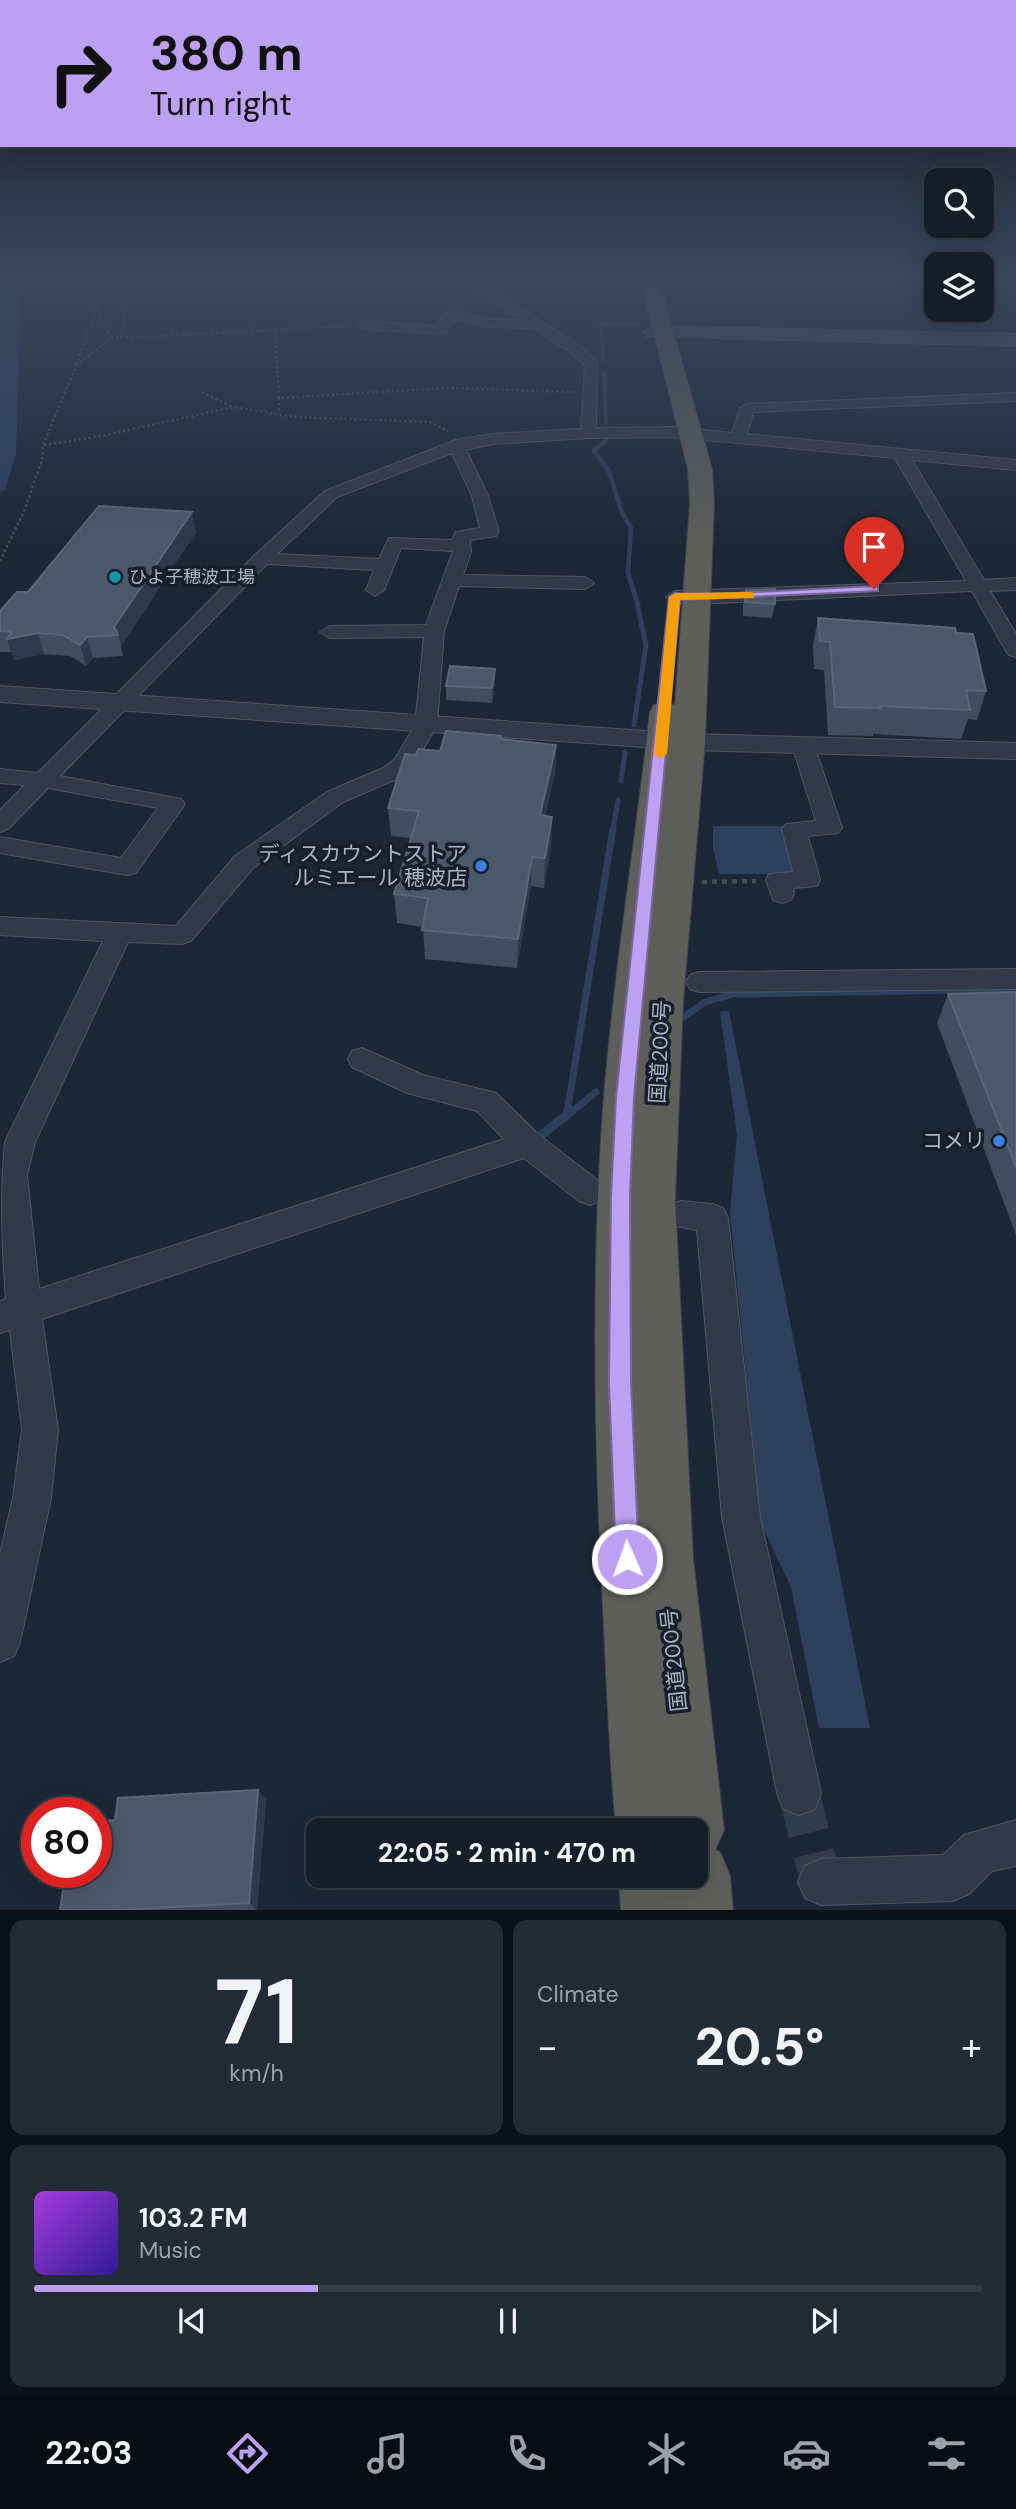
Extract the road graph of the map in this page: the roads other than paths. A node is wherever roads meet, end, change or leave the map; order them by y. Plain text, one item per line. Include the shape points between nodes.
1 (592, 370) edge
2 (668, 370) edge
3 (1016, 397) edge
4 (587, 433) junction
5 (683, 433) junction
6 (738, 438) junction
7 (463, 444) junction
8 (902, 456) junction
9 (1016, 465) edge
10 (460, 546) junction
11 (262, 558) junction
12 (386, 565) junction
13 (451, 580) junction
14 (585, 583) dead end
15 (976, 584) junction
16 (1016, 584) edge
17 (375, 590) dead end
18 (685, 597) junction
19 (434, 631) junction
20 (330, 632) dead end
21 (1016, 651) edge
22 (2, 696) edge
23 (120, 701) junction
24 (426, 725) junction
25 (675, 741) junction
26 (803, 745) junction
27 (1016, 751) edge
28 (0, 776) edge
29 (43, 780) junction
30 (0, 824) edge
31 (0, 845) edge
32 (780, 887) road end
33 (0, 926) edge
34 (120, 933) junction
35 (1016, 979) edge
36 (699, 982) dead end
37 (362, 1059) dead end
38 (528, 1144) junction
39 (590, 1192) dead end
40 (681, 1215) dead end
41 (12, 1313) edge
42 (0, 1642) edge
43 (799, 1793) tunnel mouth
44 (648, 1818) edge
45 (690, 1818) edge
46 (1016, 1843) edge
47 (821, 1882) dead end
48 (654, 1888) edge
49 (697, 1888) edge
50 (655, 1910) edge
51 (699, 1910) edge

1 - 4 street
2 - 5 highway, 国道200号
3 - 6 street via 747,408
4 - 5 street
4 - 7 street
5 - 6 street
5 - 18 highway, 国道200号
6 - 8 street
7 - 10 street via 490,533 461,536
7 - 11 street via 331,494
8 - 9 street
8 - 15 street
10 - 12 street via 395,542
10 - 13 street via 463,552
11 - 12 street
11 - 23 street
12 - 17 street
13 - 14 street
13 - 19 street
15 - 16 street
15 - 18 street
15 - 21 street
18 - 25 highway, 国道200号
19 - 20 street
19 - 24 street
22 - 23 street
23 - 24 street
23 - 29 street
24 - 25 street
24 - 34 street via 404,763 335,797 244,863 182,935
25 - 26 street
25 - 44 highway, 国道200号 via 635,981 621,1209 620,1383 627,1545
25 - 45 highway, 国道200号 via 652,1199 664,1559
26 - 27 street
26 - 32 street via 830,828 794,829 808,880
28 - 29 street
29 - 30 street
29 - 31 street via 173,804 127,867
33 - 34 street
34 - 41 street via 20,1142 12,1175
35 - 36 street
37 - 38 street via 417,1086 486,1101
38 - 39 street
38 - 41 street
40 - 43 street via 712,1218 741,1517
41 - 42 street via 40,1430 32,1498
46 - 47 street via 980,1851 953,1878
48 - 50 highway
49 - 51 highway

